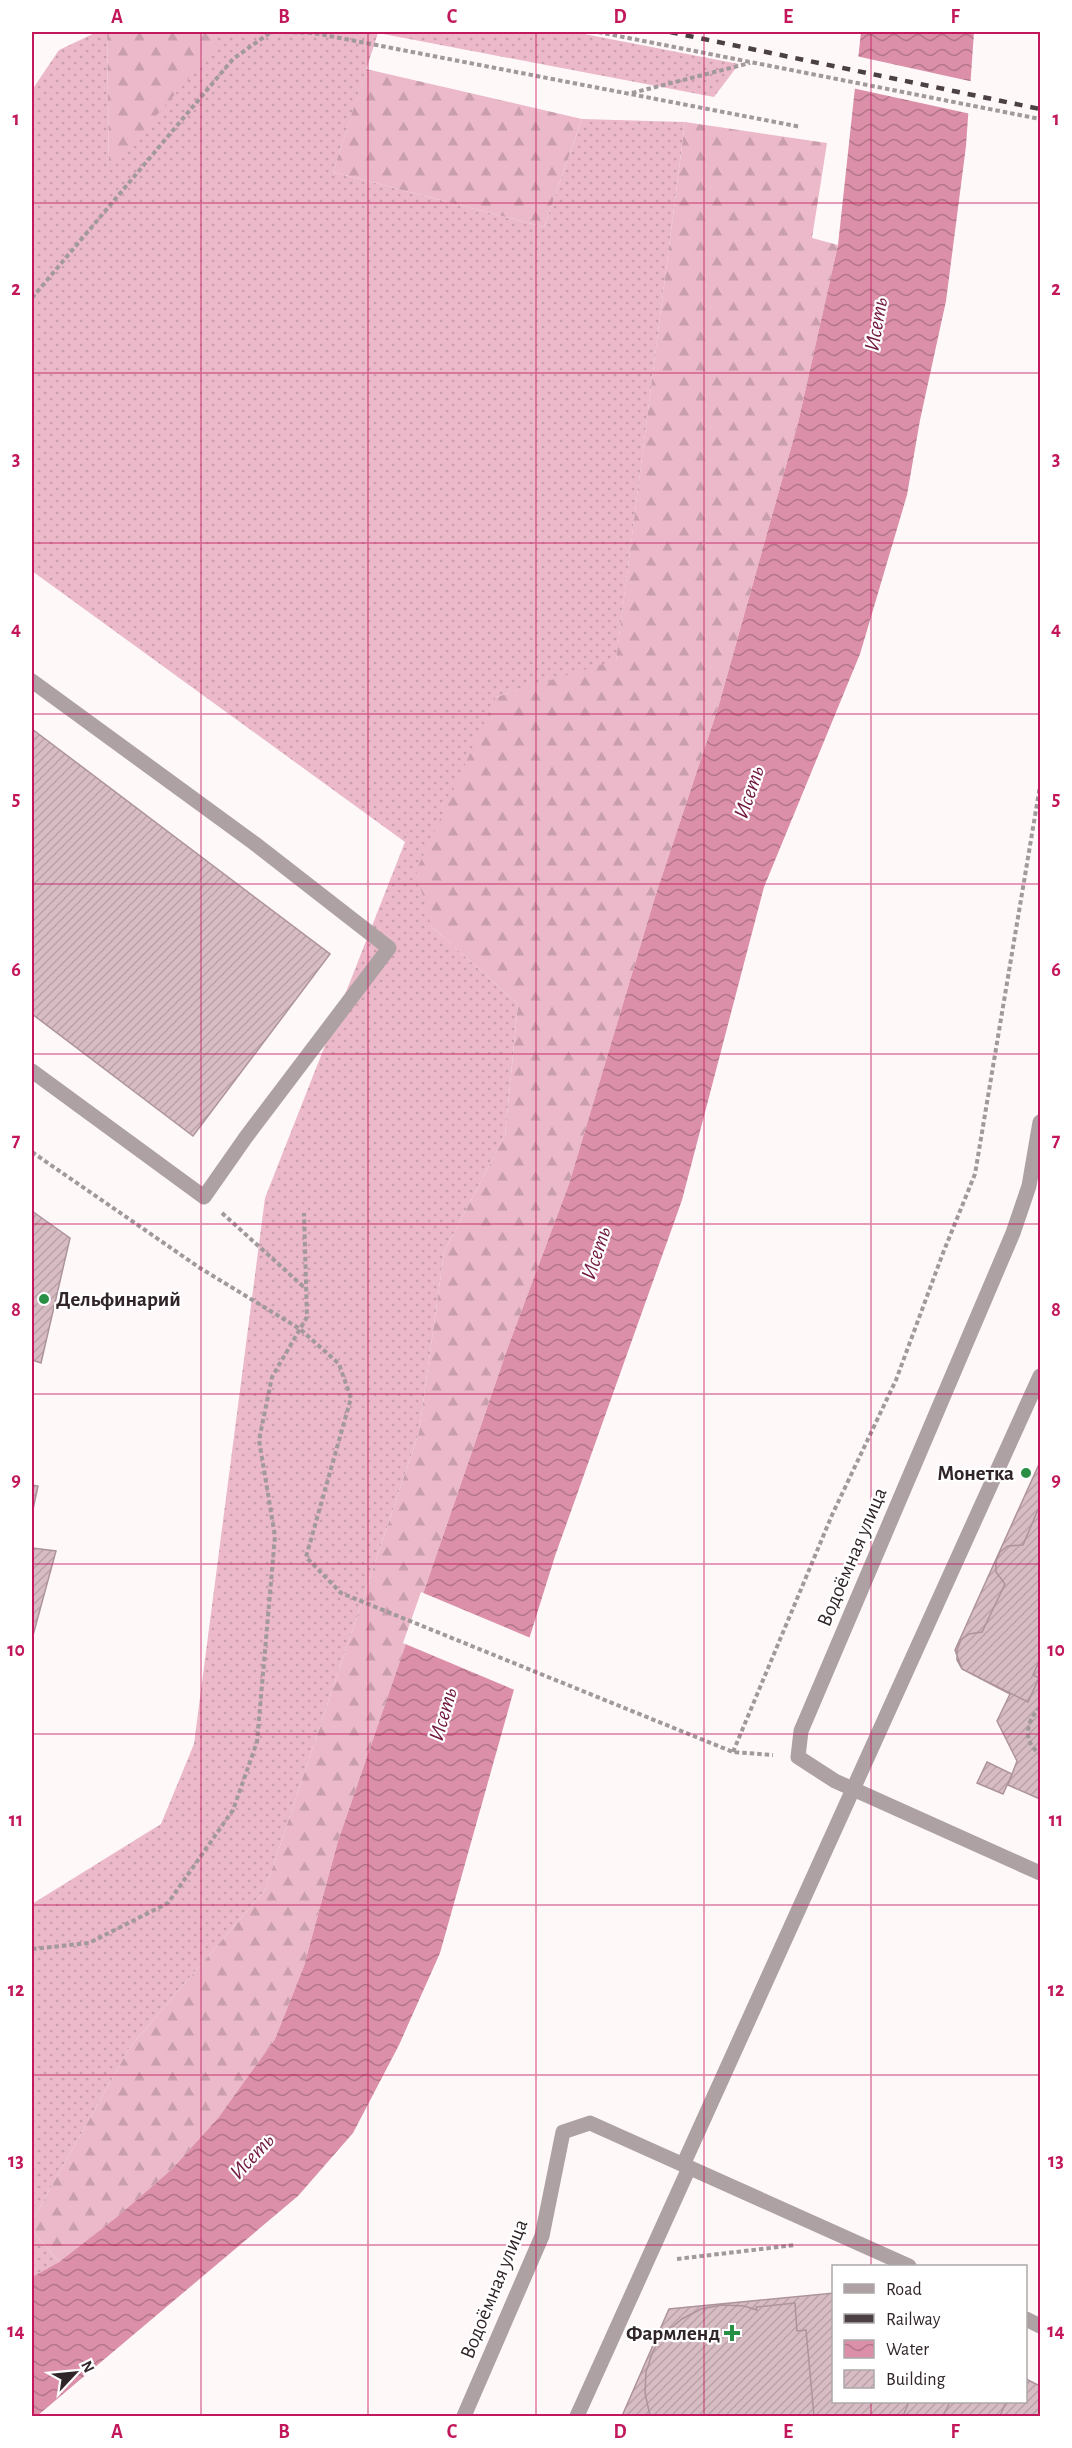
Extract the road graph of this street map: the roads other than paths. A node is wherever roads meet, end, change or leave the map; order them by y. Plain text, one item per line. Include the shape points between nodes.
1 (32, 681) edge
2 (32, 1071) edge
3 (1041, 1122) edge
4 (1041, 1376) edge
5 (853, 1789) junction
6 (1041, 1874) edge
7 (686, 2167) junction
8 (907, 2265) edge
9 (1027, 2319) edge
10 (1041, 2326) edge
11 (464, 2416) edge
12 (577, 2416) edge

1 - 2 street via 254,843 388,948 204,1197
3 - 5 street, Водоёмная улица via 1029,1186 1013,1233 801,1731 798,1757
4 - 5 street
5 - 6 street
5 - 7 street
7 - 8 street
7 - 11 street, Водоёмная улица via 590,2123 563,2132 542,2236
7 - 12 street
9 - 10 street

